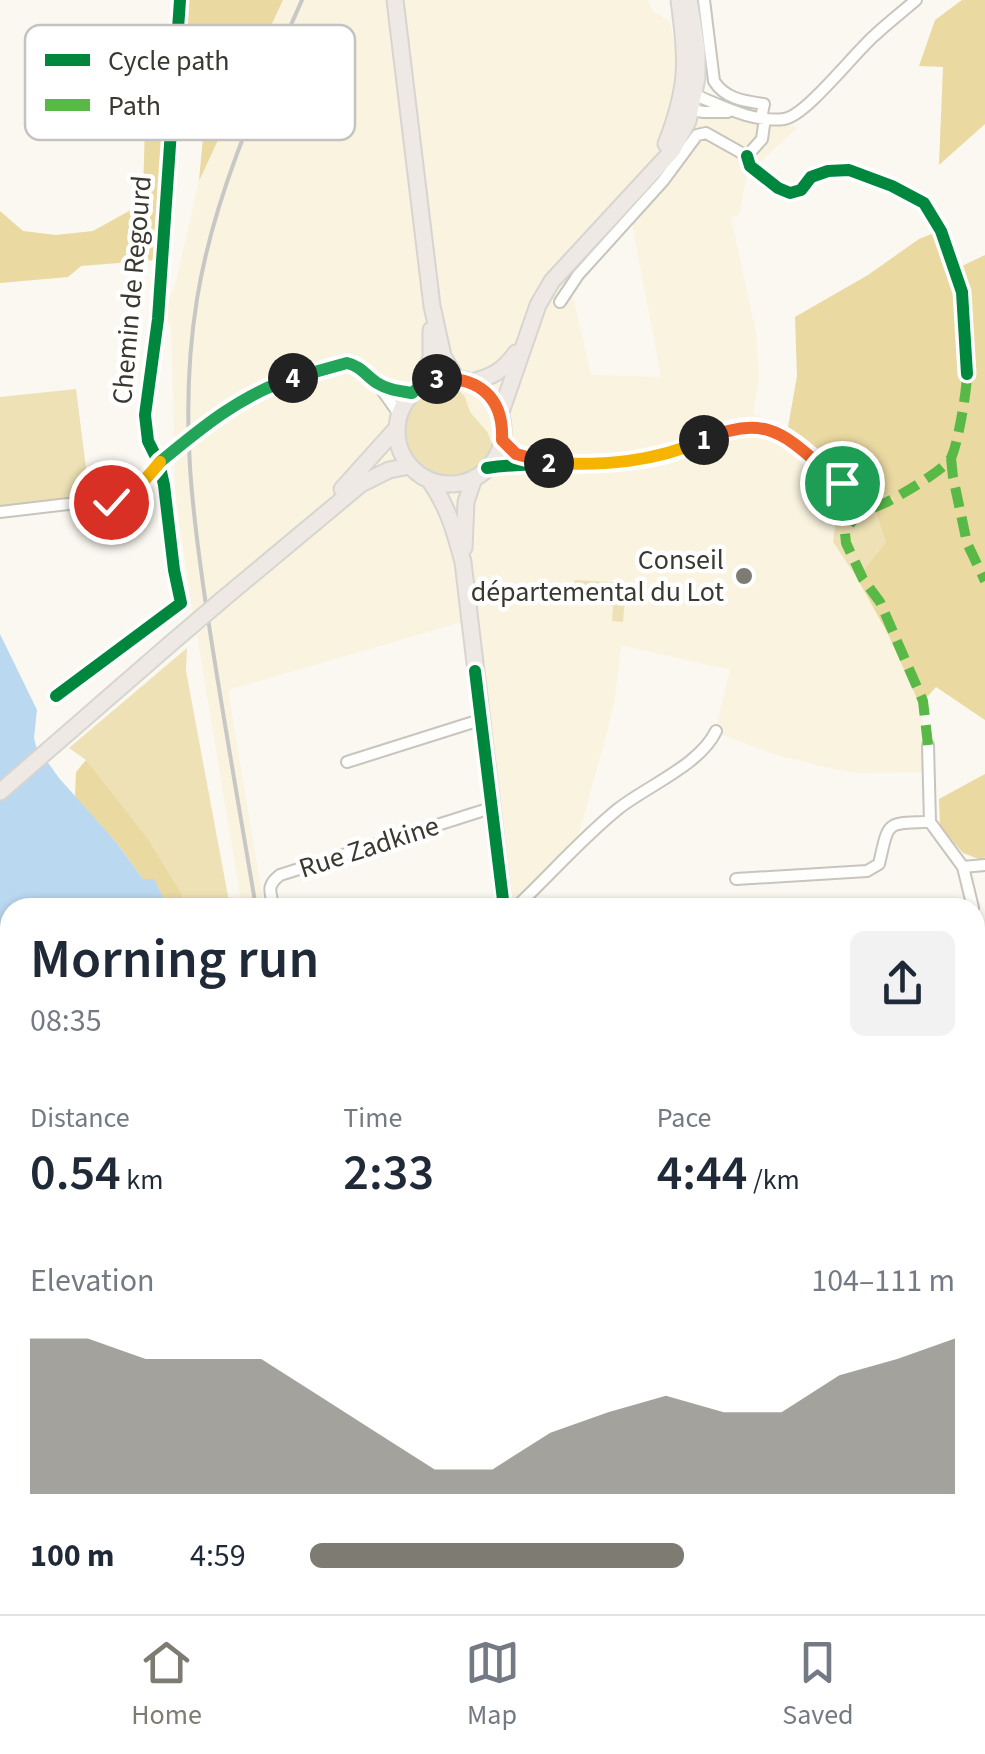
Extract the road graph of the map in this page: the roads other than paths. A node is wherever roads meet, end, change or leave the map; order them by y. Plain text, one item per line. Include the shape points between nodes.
1 (180, 0) edge
2 (394, 0) edge
3 (679, 0) edge
4 (690, 0) edge
5 (704, 0) edge
6 (916, 0) edge
7 (178, 25) edge
8 (689, 100) junction
9 (763, 118) junction
10 (170, 140) edge
11 (748, 156) junction
12 (560, 302) dead end
13 (432, 306) junction
14 (524, 342) junction
15 (967, 374) dead end
16 (463, 380) junction
17 (376, 383) junction
18 (417, 389) junction
19 (500, 414) junction
20 (398, 422) junction
21 (502, 440) junction
22 (159, 463) junction
23 (548, 463) junction
24 (410, 466) junction
25 (481, 473) junction
26 (430, 481) junction
27 (842, 483) dead end
28 (0, 512) edge
29 (302, 533) junction
30 (463, 562) junction
31 (56, 696) dead end
32 (480, 720) junction
33 (716, 731) dead end
34 (928, 745) dead end
35 (347, 762) dead end
36 (0, 792) edge
37 (494, 807) junction
38 (930, 822) junction
39 (985, 865) edge
40 (962, 867) junction
41 (736, 880) dead end
42 (272, 898) edge
43 (502, 898) edge
44 (513, 898) edge
45 (970, 898) edge

1 - 7 street, Chemin de Regourd
2 - 13 main road
3 - 8 main road
4 - 8 main road via 697,48
5 - 9 street via 714,81 731,98 764,104
6 - 9 street via 798,112
8 - 9 street via 704,112
8 - 14 main road via 672,151 552,281
9 - 11 street via 762,139
10 - 22 street, Chemin de Regourd via 145,416
11 - 12 street via 706,133 697,135
11 - 15 street via 750,166 790,193 812,177 849,170 924,202 962,292
13 - 16 main road via 443,356
13 - 18 main road via 431,357
14 - 16 main road via 502,370
14 - 19 main road
16 - 18 main road via 438,379
16 - 19 main road via 484,390
17 - 18 street
17 - 20 street
17 - 22 street via 347,363 273,384 232,406
18 - 20 main road
19 - 21 main road
20 - 24 main road via 398,442
20 - 29 main road
21 - 23 street via 516,454
21 - 25 main road
22 - 28 street via 125,498
22 - 31 street, Chemin de Regourd via 181,602
23 - 25 street
23 - 27 street via 629,462 755,426 796,444
24 - 26 main road
24 - 29 main road via 374,476
25 - 26 main road via 461,483
25 - 30 main road via 466,502
26 - 30 main road
29 - 36 main road, bridge
30 - 32 main road
32 - 35 street
32 - 37 main road
33 - 44 street via 704,751 620,808
34 - 38 street
37 - 42 street, Rue Zadkine via 280,875 272,882
37 - 43 main road
38 - 40 street
38 - 41 street via 896,823 887,830 879,864 867,871
39 - 40 street
40 - 45 street

